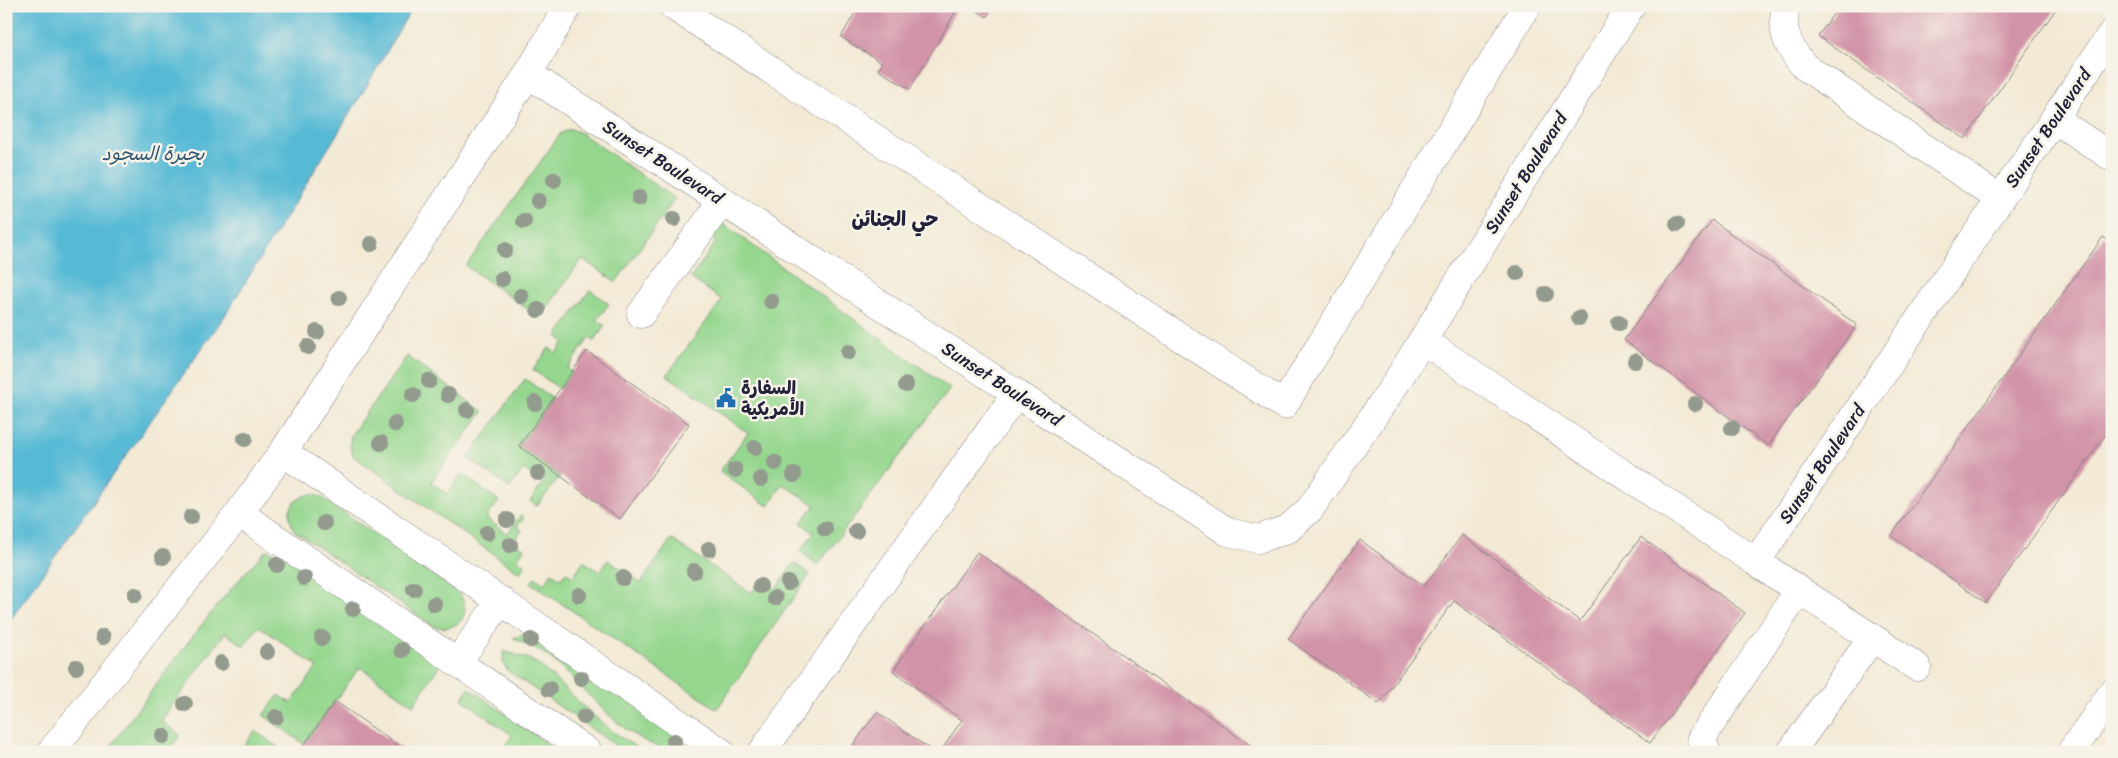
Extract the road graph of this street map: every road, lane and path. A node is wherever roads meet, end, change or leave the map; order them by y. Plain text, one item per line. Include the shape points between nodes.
1 (568, 6) edge
2 (673, 6) edge
3 (1527, 6) edge
4 (1631, 6) edge
5 (1786, 6) edge
6 (2112, 33) edge
7 (528, 74) junction
8 (2054, 119) junction
9 (2112, 157) edge
10 (2000, 199) junction
11 (722, 201) junction
12 (642, 314) dead end
13 (1422, 340) junction
14 (1016, 394) junction
15 (283, 452) junction
16 (239, 513) junction
17 (1756, 562) junction
18 (1799, 590) junction
19 (501, 600) junction
20 (1872, 638) junction
21 (456, 663) junction
22 (1917, 667) dead end
23 (2112, 693) edge
24 (55, 751) edge
25 (588, 752) edge
26 (721, 752) edge
27 (762, 752) edge
28 (1707, 752) edge
29 (1791, 752) edge
30 (2071, 752) edge

1 - 7 street
2 - 3 street via 1284,405
4 - 13 street, Sunset Boulevard
5 - 10 street via 1785,34 1791,50 1804,66
6 - 8 street, Sunset Boulevard
7 - 11 street, Sunset Boulevard
7 - 15 street
8 - 9 street
8 - 10 street, Sunset Boulevard
10 - 17 street, Sunset Boulevard
11 - 12 street
11 - 14 street, Sunset Boulevard
13 - 14 street, Sunset Boulevard via 1310,509 1288,529 1258,539 1228,532
13 - 17 street
14 - 27 street
15 - 16 street
15 - 19 street
16 - 21 street
16 - 24 street
17 - 18 street
18 - 20 street
18 - 28 street via 1701,740
19 - 21 street
19 - 26 street
20 - 22 street
20 - 29 street
21 - 25 street
23 - 30 street

